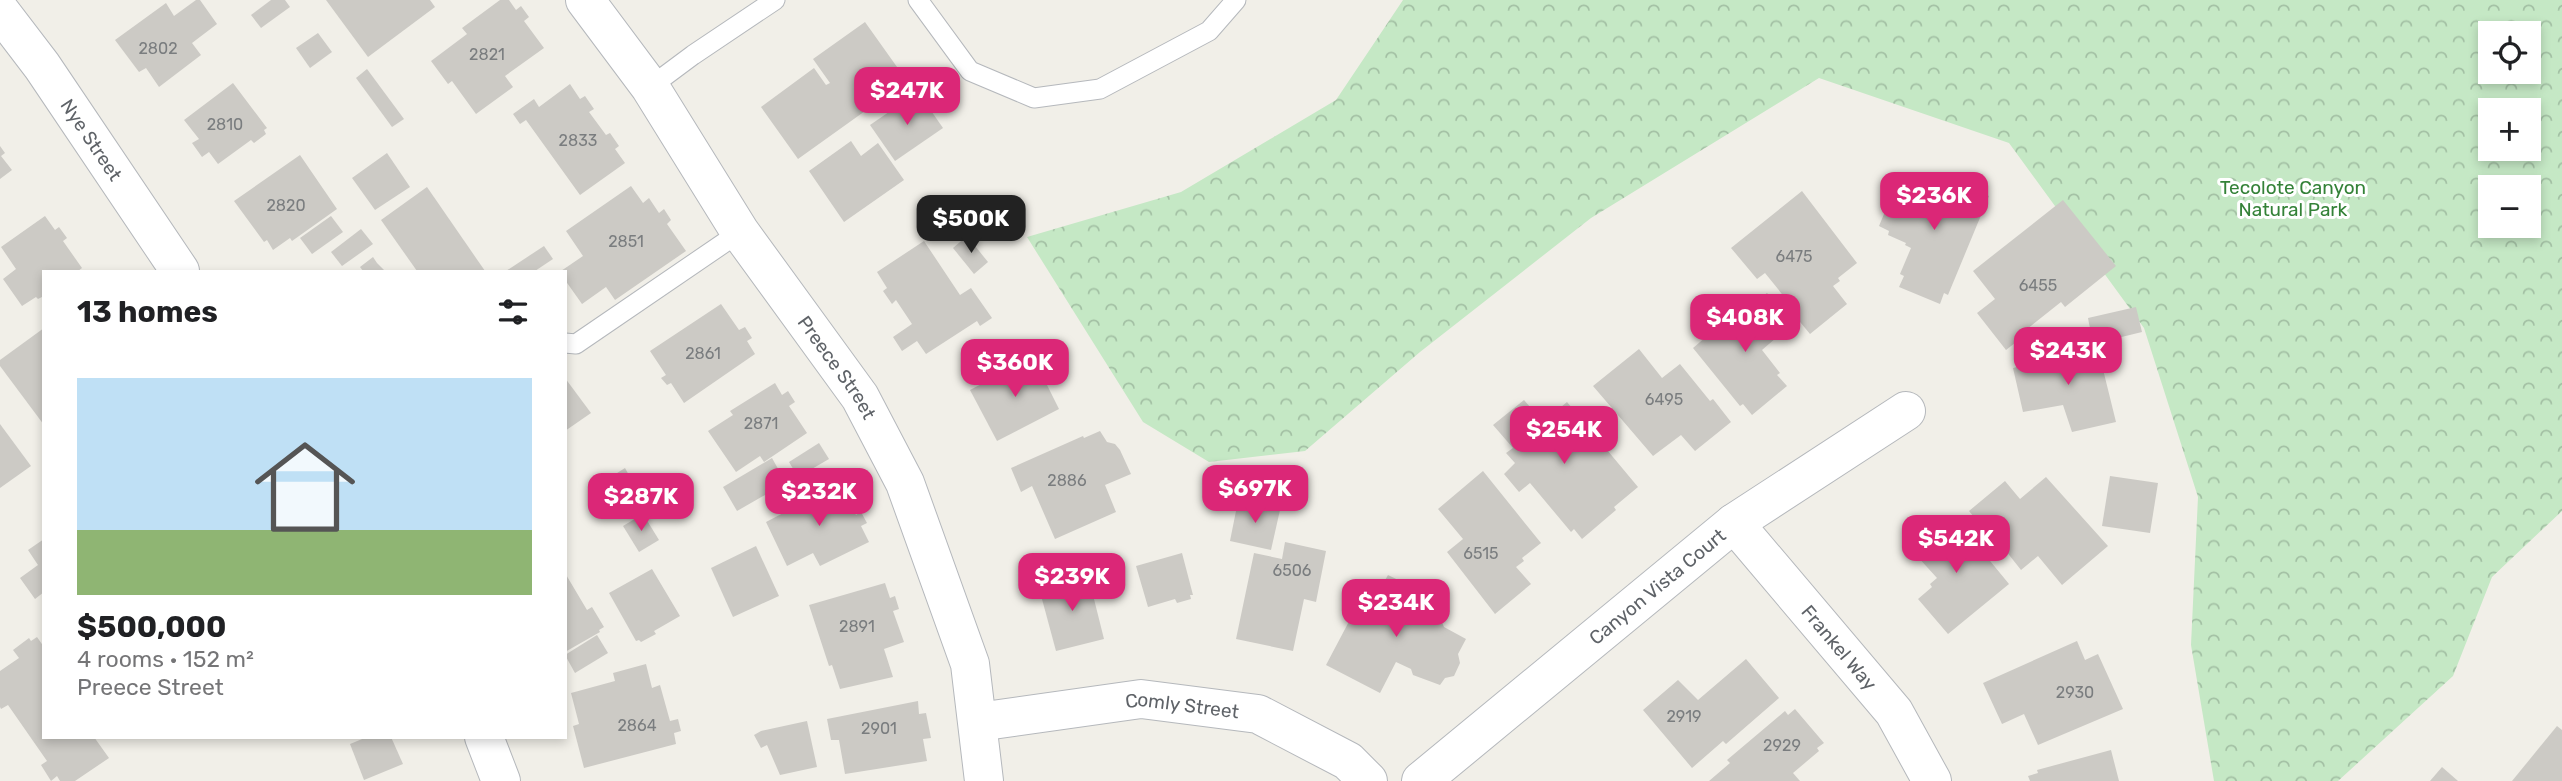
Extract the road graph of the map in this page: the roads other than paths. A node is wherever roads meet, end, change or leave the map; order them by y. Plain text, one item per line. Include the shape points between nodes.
1 (585, 0) edge
2 (775, 0) edge
3 (918, 0) edge
4 (1236, 0) edge
5 (0, 11) edge
6 (650, 87) junction
7 (740, 232) junction
8 (179, 270) edge
9 (567, 343) edge
10 (1906, 411) dead end
11 (1734, 523) junction
12 (978, 722) junction
13 (485, 739) edge
14 (501, 781) edge
15 (984, 781) edge
16 (1368, 781) edge
17 (1421, 781) edge
18 (1932, 781) edge

1 - 6 street, Preece Street
2 - 6 lane
3 - 4 lane via 970,71 1034,98 1100,89 1209,31
5 - 8 street, Nye Street
6 - 7 street, Preece Street
7 - 9 lane via 576,345
7 - 12 street, Preece Street via 860,397 905,483 970,664
10 - 11 street, Canyon Vista Court
11 - 17 street, Canyon Vista Court
11 - 18 street, Frankel Way via 1894,712
12 - 15 street, Preece Street
12 - 16 street, Comly Street via 1141,699 1258,714 1348,761
13 - 14 street

